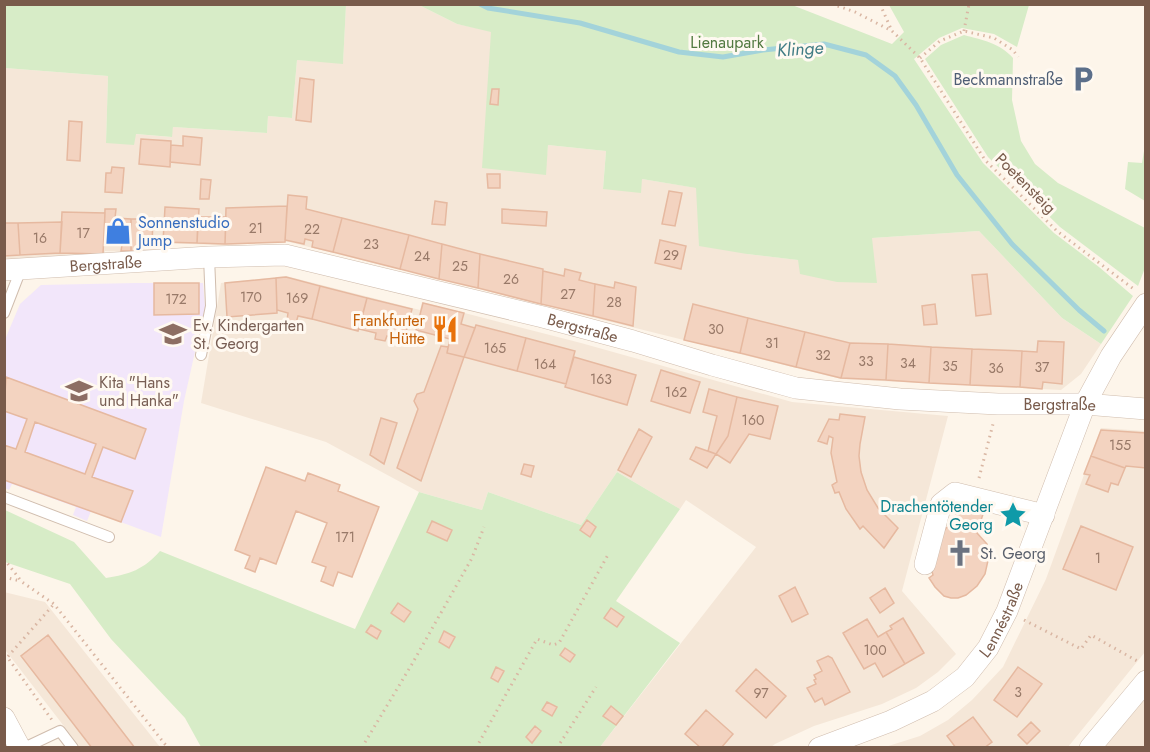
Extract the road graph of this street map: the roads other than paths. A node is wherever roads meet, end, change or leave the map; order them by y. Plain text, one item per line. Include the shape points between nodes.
1 (209, 257) junction
2 (13, 269) edge
3 (1141, 298) edge
4 (4, 313) edge
5 (201, 355) dead end
6 (1085, 404) junction
7 (1146, 409) edge
8 (4, 496) edge
9 (1044, 515) junction
10 (109, 537) dead end
11 (925, 564) dead end
12 (1146, 681) edge
13 (5, 721) edge
14 (22, 747) edge
15 (73, 747) edge
16 (819, 747) edge
17 (1090, 747) edge

1 - 2 street, Bergstraße
1 - 5 lane via 211,306
1 - 6 street, Bergstraße via 285,255 543,317 796,387 900,399
2 - 4 lane, Bergstraße
3 - 6 street
6 - 7 street, Bergstraße
6 - 9 street, Lennéstraße
8 - 10 lane
9 - 11 street via 955,494 941,504
9 - 16 street, Lennéstraße via 1007,612 988,648 964,677 933,701
12 - 17 street
13 - 14 street
14 - 15 lane via 60,731

